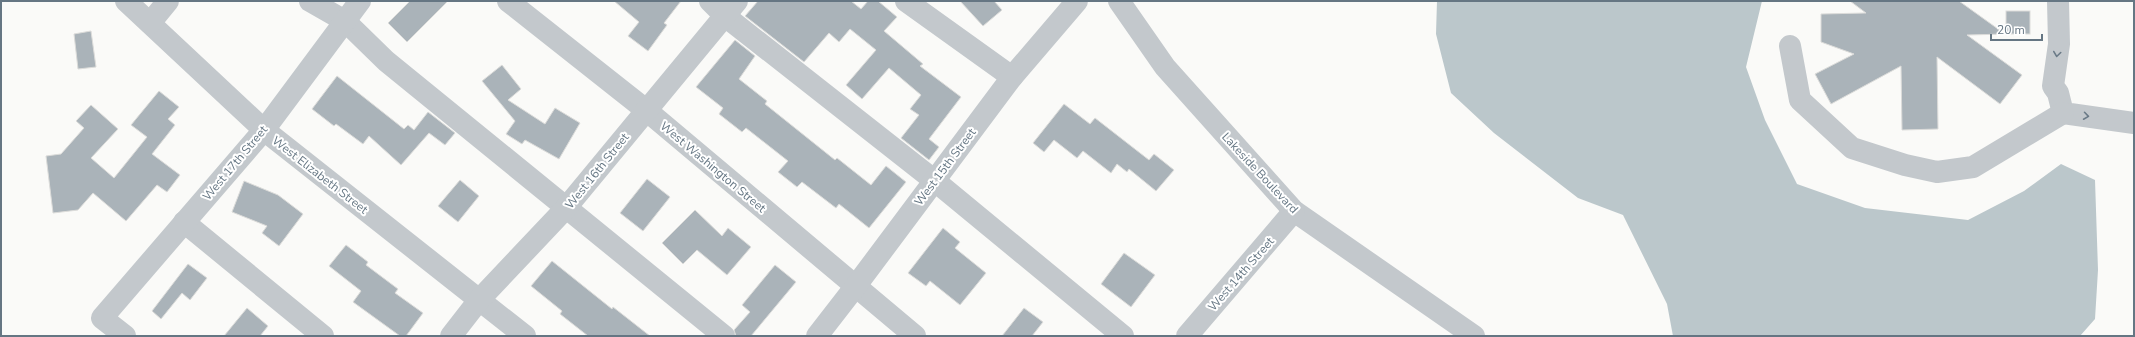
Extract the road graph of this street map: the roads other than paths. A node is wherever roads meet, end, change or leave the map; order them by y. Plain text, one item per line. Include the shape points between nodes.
1 (126, 1) edge
2 (168, 1) edge
3 (310, 1) edge
4 (360, 1) edge
5 (508, 1) edge
6 (906, 1) edge
7 (1077, 1) edge
8 (1119, 1) edge
9 (2058, 1) edge
10 (724, 6) edge
11 (345, 21) junction
12 (150, 23) junction
13 (1790, 46) dead end
14 (1012, 77) junction
15 (646, 110) junction
16 (2063, 113) junction
17 (2134, 123) edge
18 (264, 130) junction
19 (935, 181) junction
20 (566, 209) junction
21 (1294, 211) junction
22 (184, 222) junction
23 (855, 287) junction
24 (479, 300) junction
25 (125, 336) edge
26 (323, 336) edge
27 (451, 336) edge
28 (525, 336) edge
29 (724, 336) edge
30 (816, 336) edge
31 (915, 336) edge
32 (1122, 336) edge
33 (1187, 336) edge
34 (1474, 336) edge

1 - 12 street, West Elizabeth Street
2 - 12 street
3 - 11 street
4 - 11 street, West 17th Street
5 - 15 street, West Washington Street
6 - 14 street
7 - 14 street, West 15th Street
8 - 21 street, Lakeside Boulevard via 1165,68
9 -> 16 street via 2059,44 2053,86 2058,93
10 - 15 street, West 16th Street
10 - 19 street
11 - 18 street, West 17th Street
11 - 20 street via 386,61
12 - 18 street, West Elizabeth Street
13 - 16 street via 1800,100 1852,148 1905,166 1937,172 1973,167
14 - 19 street, West 15th Street
15 - 20 street, West 16th Street
15 - 23 street, West Washington Street
16 -> 17 street
18 - 22 street, West 17th Street
18 - 24 street, West Elizabeth Street
19 - 23 street, West 15th Street
19 - 32 street
20 - 24 street, West 16th Street
20 - 29 street
21 - 33 street, West 14th Street
21 - 34 street, Lakeside Boulevard
22 - 25 street, West 17th Street via 102,318
22 - 26 street
23 - 30 street, West 15th Street
23 - 31 street, West Washington Street
24 - 27 street, West 16th Street
24 - 28 street, West Elizabeth Street

